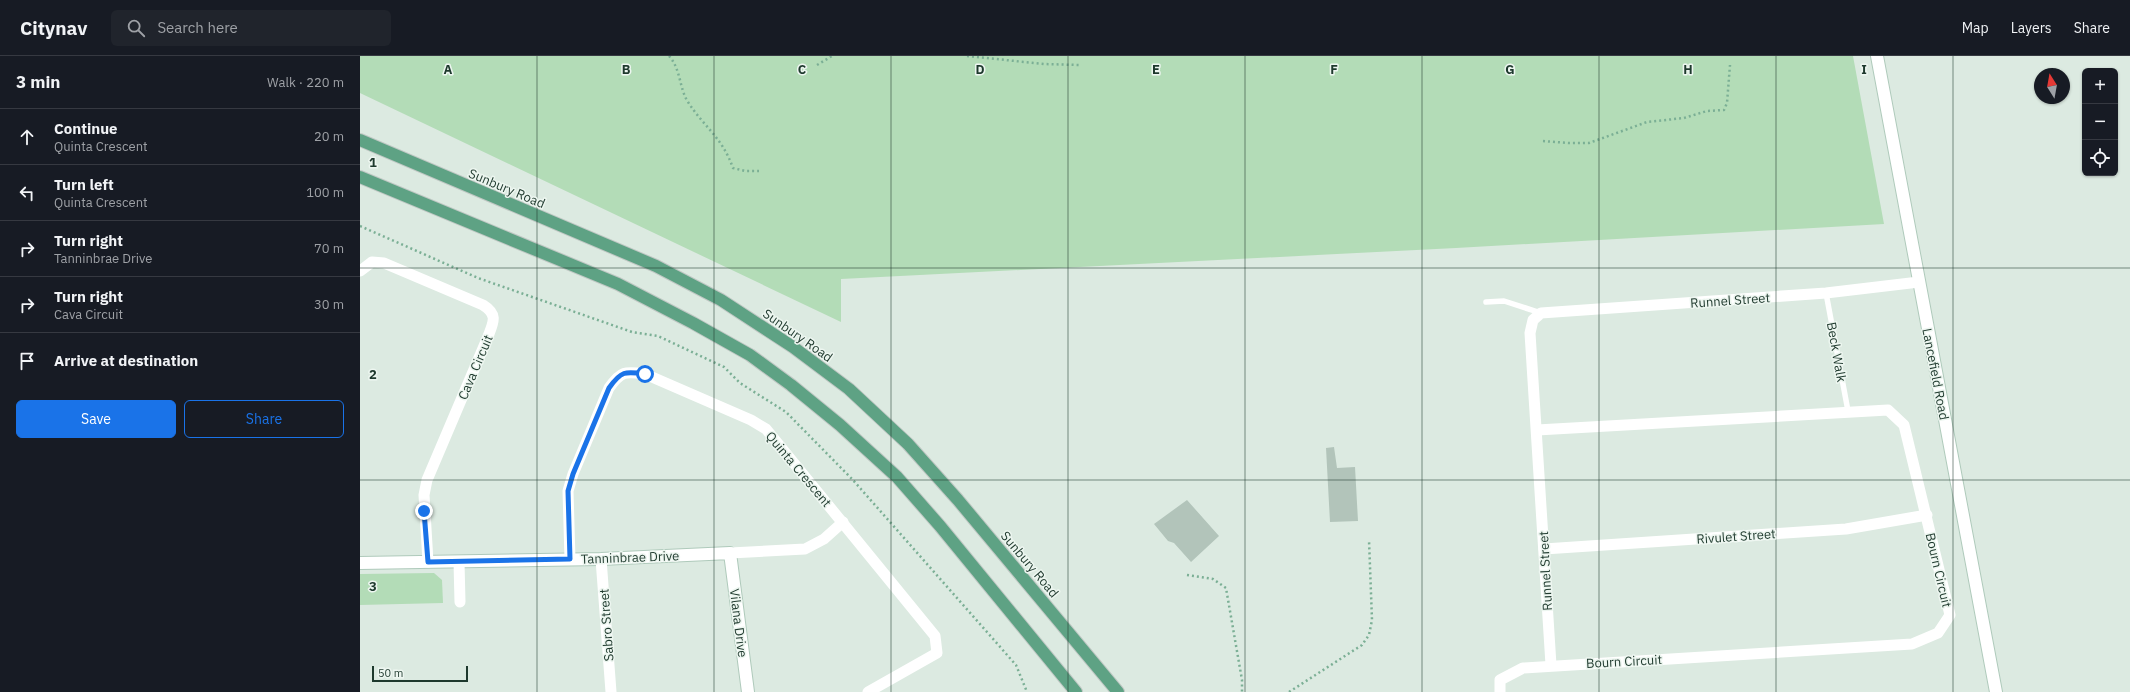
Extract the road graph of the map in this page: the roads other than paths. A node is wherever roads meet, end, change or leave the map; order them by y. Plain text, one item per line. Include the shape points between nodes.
1 (1877, 56) edge
2 (360, 140) edge
3 (360, 178) edge
4 (360, 272) edge
5 (1919, 282) junction
6 (1826, 293) junction
7 (1486, 302) dead end
8 (1541, 313) junction
9 (1848, 411) junction
10 (1537, 430) junction
11 (1926, 515) junction
12 (843, 522) junction
13 (1544, 549) junction
14 (730, 553) junction
15 (570, 559) junction
16 (601, 559) junction
17 (428, 562) junction
18 (459, 562) junction
19 (360, 563) edge
20 (460, 602) dead end
21 (1550, 665) junction
22 (611, 692) edge
23 (748, 692) edge
24 (868, 692) edge
25 (1076, 692) edge
26 (1118, 692) edge
27 (1500, 692) edge
28 (1996, 692) edge

1 - 5 main road, Lancefield Road
2 - 26 main road, Sunbury Road via 656,266 721,300 793,347 849,389 908,444
3 - 25 main road via 618,284 693,323 773,372 840,425 896,477 940,526
4 - 17 street, Cava Circuit via 372,262 384,262 483,304 491,310 494,317 427,480 424,511
5 - 6 street, Runnel Street
5 - 28 main road, Lancefield Road
6 - 8 street, Runnel Street
6 - 9 lane, Beck Walk
7 - 8 lane, Runnel Street via 1504,301
8 - 10 street, Runnel Street via 1532,320 1530,333
9 - 10 street, Bourn Circuit
9 - 11 street, Bourn Circuit via 1888,410 1904,425
10 - 13 street, Runnel Street
11 - 13 street, Rivulet Street via 1846,529
11 - 21 street, Bourn Circuit via 1950,616 1938,633 1912,644
12 - 14 street, Tanninbrae Drive via 824,539 805,549
12 - 15 street, Quinta Crescent via 766,428 645,374 628,371 617,377 609,388 571,480 567,509
12 - 24 street, Quinta Crescent via 935,636 937,653
13 - 21 street, Runnel Street
14 - 16 main road, Tanninbrae Drive
14 - 23 main road, Vilana Drive
15 - 16 main road, Tanninbrae Drive
15 - 18 main road, Tanninbrae Drive
16 - 22 street, Sabro Street
17 - 18 main road, Tanninbrae Drive
17 - 19 main road, Tanninbrae Drive
18 - 20 street
21 - 27 street, Bourn Circuit via 1523,668 1500,680

